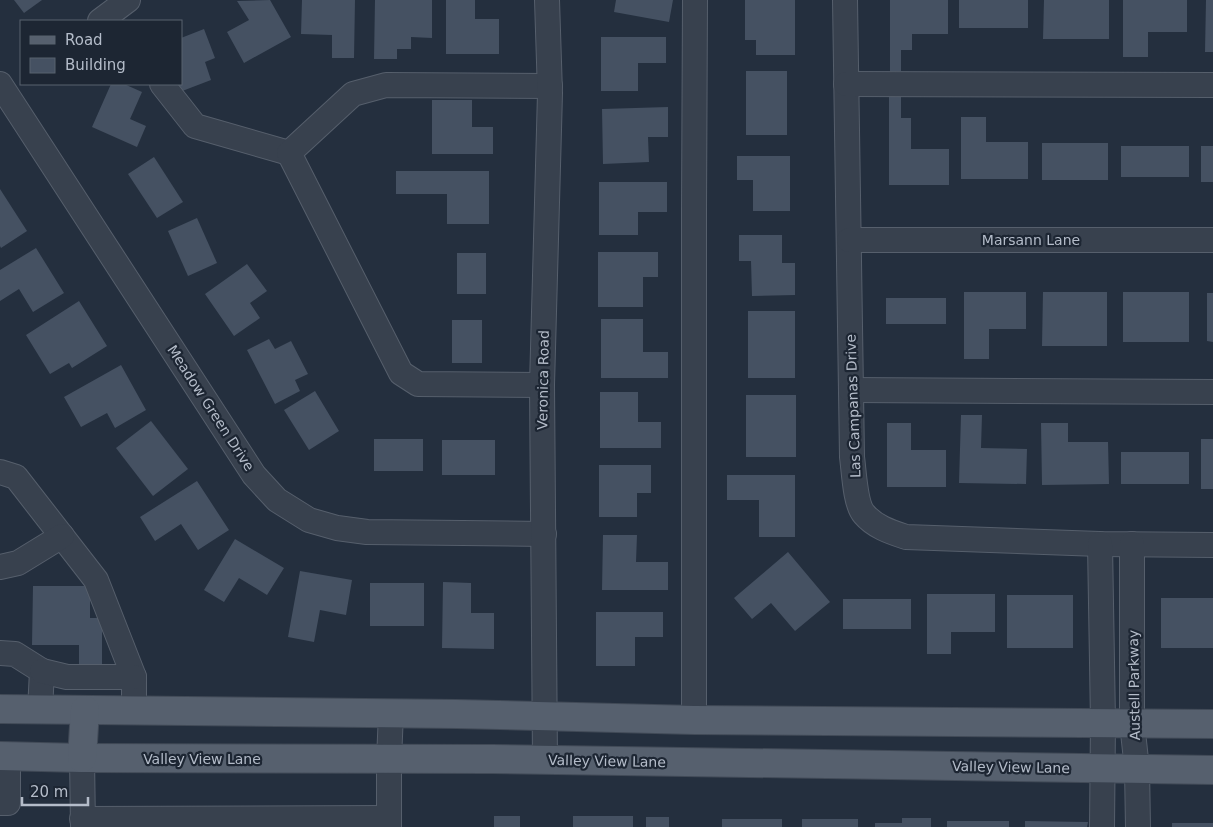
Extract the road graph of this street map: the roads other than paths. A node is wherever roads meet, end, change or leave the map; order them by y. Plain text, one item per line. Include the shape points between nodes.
1 (128, 0) edge
2 (547, 0) edge
3 (695, 0) edge
4 (845, 0) edge
5 (107, 19) edge
6 (846, 84) junction
7 (163, 85) edge
8 (1213, 85) edge
9 (550, 86) junction
10 (9, 87) edge
11 (290, 152) junction
12 (849, 240) junction
13 (1213, 240) edge
14 (542, 385) junction
15 (851, 390) junction
16 (1213, 392) edge
17 (0, 472) edge
18 (544, 534) junction
19 (62, 536) junction
20 (1100, 544) junction
21 (1132, 544) junction
22 (1213, 545) edge
23 (0, 567) edge
24 (0, 653) edge
25 (42, 671) junction
26 (134, 677) junction
27 (0, 709) edge
28 (40, 710) junction
29 (85, 710) junction
30 (134, 711) junction
31 (391, 713) junction
32 (545, 716) junction
33 (694, 720) junction
34 (1103, 722) junction
35 (1132, 723) junction
36 (1213, 724) edge
37 (4, 756) edge
38 (82, 758) junction
39 (389, 760) junction
40 (545, 760) junction
41 (1102, 769) junction
42 (1137, 769) junction
43 (1213, 770) edge
44 (0, 803) edge
45 (349, 822) edge
46 (389, 822) edge
47 (82, 823) edge
48 (1102, 827) edge
49 (1138, 827) edge

1 - 5 street
2 - 9 street, Veronica Road
3 - 33 street
4 - 6 street, Las Campanas Drive
6 - 8 street
6 - 12 street, Las Campanas Drive
7 - 11 street via 195,126
9 - 11 street via 386,85 353,94
9 - 14 street, Veronica Road
10 - 18 street, Meadow Green Drive via 254,475 277,500 309,520 368,532
11 - 14 street via 401,373 418,384
12 - 13 street, Marsann Lane
12 - 15 street, Las Campanas Drive
14 - 18 street, Veronica Road
15 - 16 street
15 - 20 street, Las Campanas Drive via 856,492 863,514 882,528 906,537
17 - 19 street via 16,477
18 - 32 street, Veronica Road
19 - 23 street via 18,564
19 - 26 street via 96,580
20 - 21 street, Las Campanas Drive
20 - 34 street
21 - 22 street, Las Campanas Drive
21 - 35 street, Austell Parkway
24 - 25 street via 15,654
25 - 26 street via 67,677
25 - 28 street
26 - 30 street
27 - 28 main road
28 - 29 main road
29 - 30 main road
29 - 38 main road
30 - 31 main road
31 - 32 main road
31 - 39 street
32 - 33 main road
32 - 40 street, Veronica Road
33 - 34 main road
34 - 35 main road
34 - 41 street
35 - 36 main road
35 - 42 street, Austell Parkway
37 - 38 main road, Valley View Lane
37 - 44 street via 8,803
38 - 39 main road, Valley View Lane
38 - 47 street
39 - 40 main road, Valley View Lane
39 - 46 street
40 - 41 main road, Valley View Lane
41 - 42 main road, Valley View Lane
41 - 48 street
42 - 43 main road, Valley View Lane
42 - 49 street, Austell Parkway
45 - 46 street
45 - 47 street

